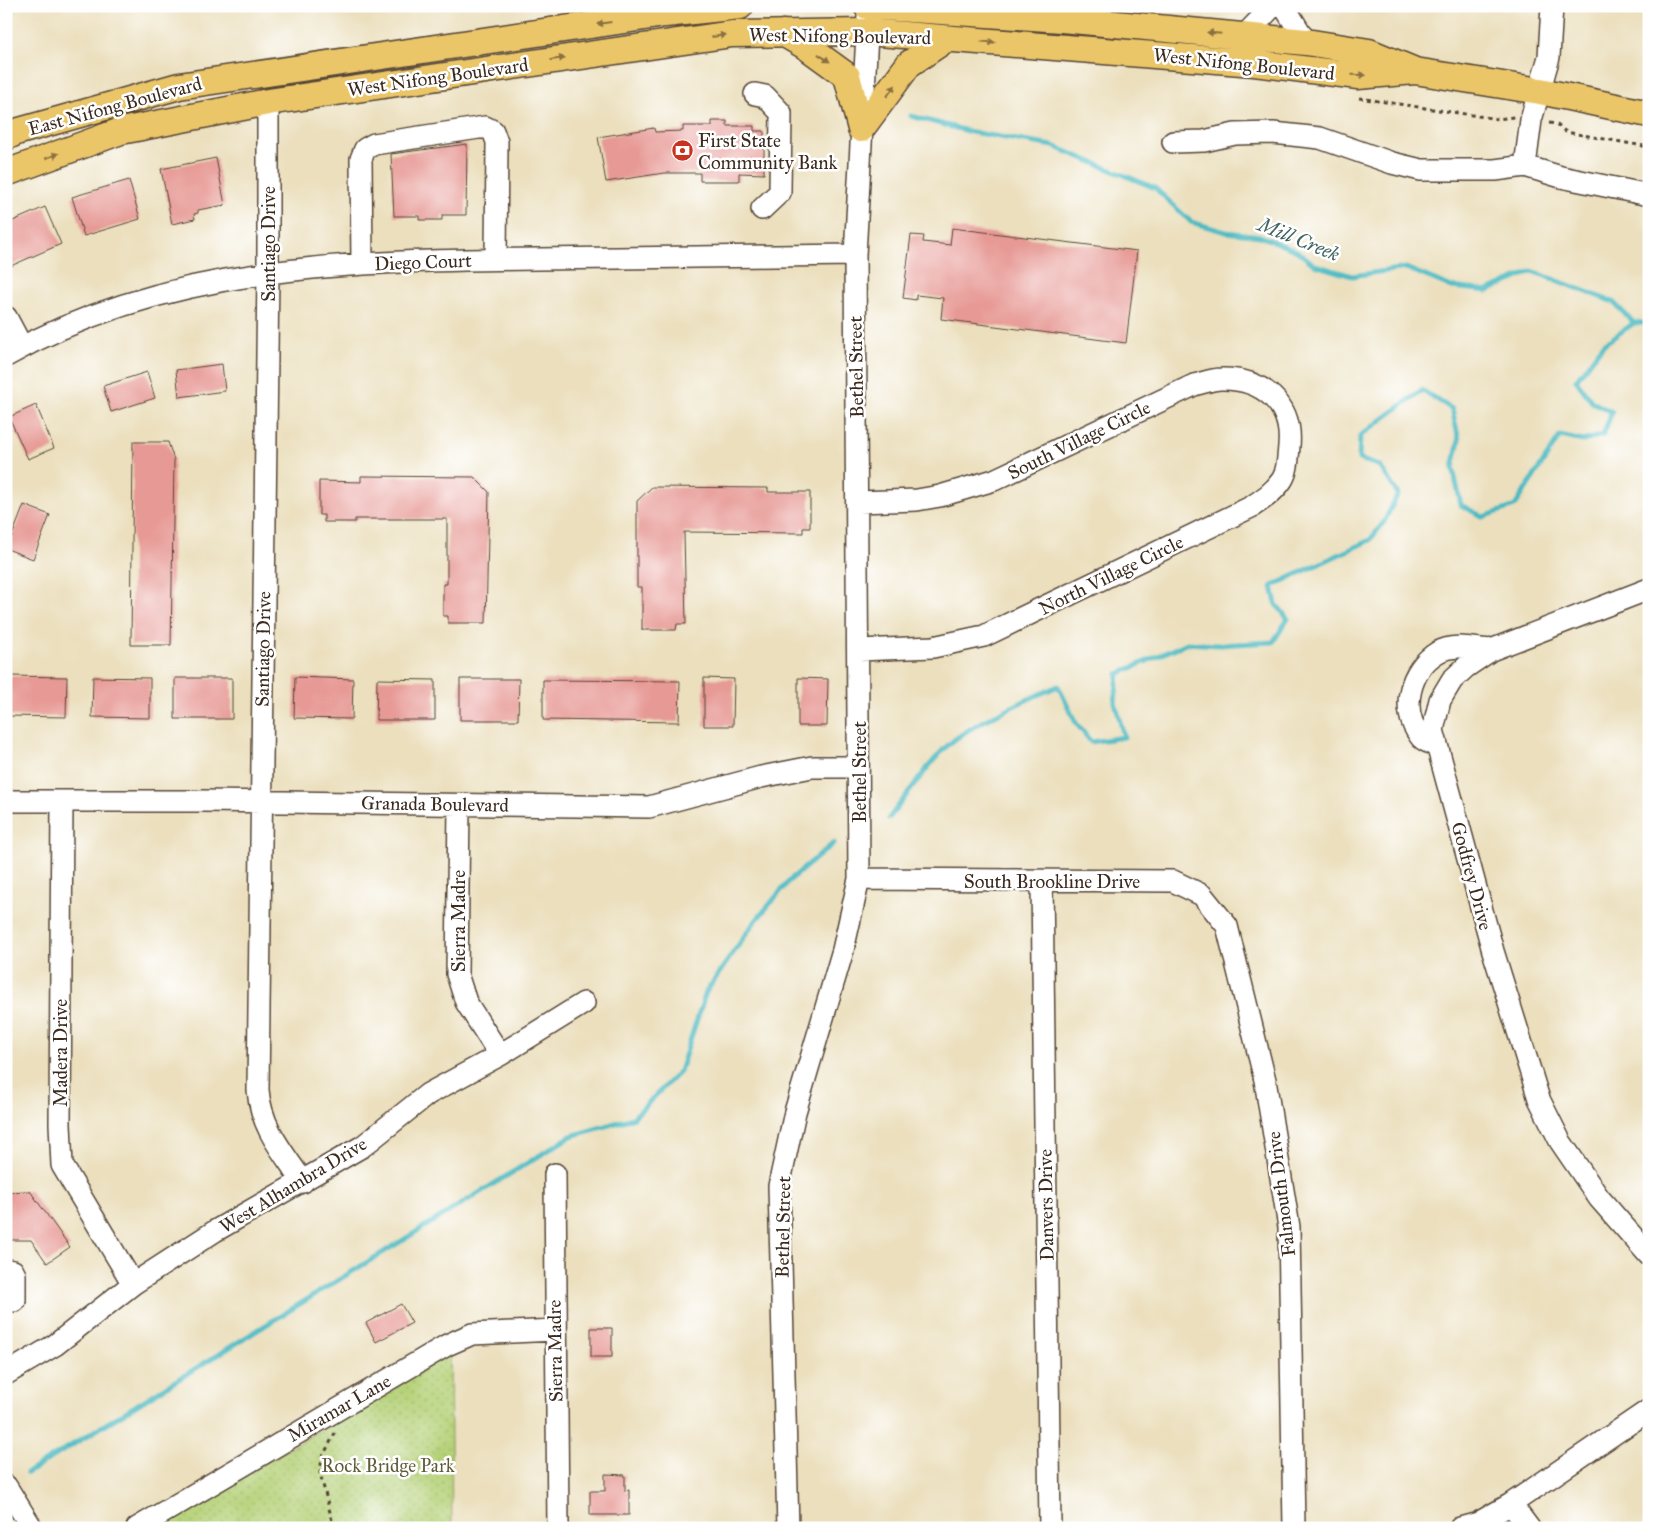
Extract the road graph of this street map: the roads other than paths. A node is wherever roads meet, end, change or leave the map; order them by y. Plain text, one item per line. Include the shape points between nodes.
1 (740, 6) edge
2 (868, 6) edge
3 (1273, 6) edge
4 (1284, 6) edge
5 (1552, 6) edge
6 (1054, 12) edge
7 (782, 32) junction
8 (866, 32) junction
9 (1244, 36) junction
10 (946, 39) junction
11 (1306, 42) junction
12 (432, 48) junction
13 (1416, 71) junction
14 (255, 74) junction
15 (1540, 91) junction
16 (755, 94) dead end
17 (268, 102) junction
18 (1649, 114) edge
19 (861, 129) junction
20 (121, 131) junction
21 (10, 134) edge
22 (1173, 142) dead end
23 (1525, 166) junction
24 (6, 173) edge
25 (1649, 195) edge
26 (762, 209) dead end
27 (855, 255) junction
28 (496, 259) junction
29 (362, 264) junction
30 (268, 272) junction
31 (6, 317) edge
32 (14, 352) edge
33 (1286, 413) joint
34 (858, 502) junction
35 (1649, 588) edge
36 (859, 650) junction
37 (1491, 650) junction
38 (1436, 746) junction
39 (858, 767) junction
40 (6, 801) edge
41 (62, 801) junction
42 (261, 803) junction
43 (459, 805) junction
44 (859, 879) junction
45 (1042, 882) junction
46 (1227, 926) joint
47 (584, 1003) dead end
48 (500, 1055) junction
49 (555, 1174) dead end
50 (303, 1182) junction
51 (1649, 1255) edge
52 (6, 1270) edge
53 (134, 1284) junction
54 (15, 1301) dead end
55 (555, 1330) junction
56 (6, 1374) edge
57 (1649, 1410) edge
58 (6, 1486) edge
59 (1511, 1504) junction
60 (32, 1528) edge
61 (137, 1528) edge
62 (558, 1528) edge
63 (788, 1528) edge
64 (1050, 1528) edge
65 (1294, 1528) edge
66 (1460, 1528) edge
67 (1529, 1528) edge

1 -> 12 main road, West Nifong Boulevard
2 - 6 main road, West Nifong Boulevard
2 - 8 street, Bethel Street
3 - 9 street
4 - 11 street
5 - 15 street via 1549,57
9 -> 6 main road, West Nifong Boulevard
7 - 8 main road, West Nifong Boulevard
17 -> 7 main road, West Nifong Boulevard via 732,34
7 -> 19 main road via 847,76
8 - 10 main road, West Nifong Boulevard
8 - 19 street, Bethel Street
9 - 11 main road, West Nifong Boulevard
10 -> 13 main road, West Nifong Boulevard via 1254,63 1358,76
19 -> 10 main road via 909,64
11 - 13 main road, West Nifong Boulevard via 1369,52
12 - 14 main road, West Nifong Boulevard
12 - 17 main road via 402,68 280,87
13 - 15 main road, West Nifong Boulevard
14 - 20 main road via 242,92 137,112
14 - 21 main road, East Nifong Boulevard via 179,86
15 - 18 main road, West Nifong Boulevard
15 - 23 street via 1531,120
16 - 26 street via 764,96 781,113 780,192
17 - 20 main road, East Nifong Boulevard
17 - 30 street, Santiago Drive
19 - 27 street, Bethel Street
24 -> 20 main road, East Nifong Boulevard
22 - 23 street via 1273,133 1320,138 1366,156 1421,170 1495,170
23 - 25 street via 1561,177
27 - 28 street, Diego Court
27 - 34 street, Bethel Street
28 - 29 street, Diego Court
28 - 29 street via 497,142 493,131 485,127 374,144 365,149 361,159
29 - 30 street, Diego Court
30 - 32 street, Diego Court via 191,286 95,315
30 - 42 street, Santiago Drive
31 - 32 street
33 - 34 street, South Village Circle via 1258,386 1239,380 1218,379 1194,385 994,480 917,500
33 - 36 street, North Village Circle via 1291,430 1284,478 1272,493 1251,508 984,636 933,647
34 - 36 street, Bethel Street
35 - 37 street, Godfrey Drive
36 - 39 street, Bethel Street
37 - 38 street, Godfrey Drive via 1452,680 1440,700 1433,730
37 - 38 street via 1456,647 1438,652 1418,670 1410,688 1410,714 1421,738
38 - 51 street, Godfrey Drive via 1492,951 1539,1099 1560,1141 1599,1198
39 - 43 street, Granada Boulevard via 812,767 649,807
39 - 44 street, Bethel Street
40 - 41 street, Granada Boulevard
41 - 42 street, Granada Boulevard
41 - 53 street, Madera Drive via 62,1165
42 - 43 street, Granada Boulevard
42 - 50 street, Santiago Drive via 259,1103 266,1127
43 - 48 street, Sierra Madre via 457,974 469,1008
44 - 45 street, South Brookline Drive
44 - 63 street, Bethel Street via 843,950 795,1112 779,1186
45 - 46 street, South Brookline Drive via 1173,881 1202,895
45 - 64 street, Danvers Drive
46 - 65 street, Falmouth Drive via 1265,1080 1289,1227
47 - 48 street, West Alhambra Drive
48 - 50 street, West Alhambra Drive via 428,1094 363,1146
49 - 55 street, Sierra Madre
50 - 53 street, West Alhambra Drive via 215,1231
52 - 54 street via 13,1271 15,1275
53 - 56 street, West Alhambra Drive via 54,1345
55 - 61 street, Miramar Lane via 472,1334 447,1345
55 - 62 street, Sierra Madre
57 - 59 street
58 - 60 street
59 - 66 street via 1478,1523
59 - 67 street

